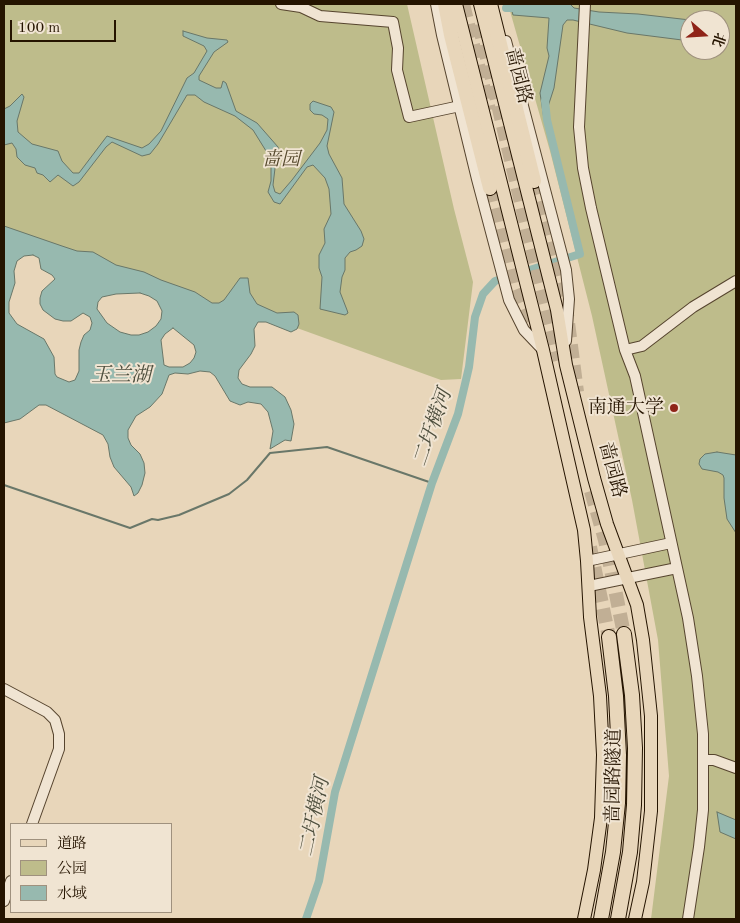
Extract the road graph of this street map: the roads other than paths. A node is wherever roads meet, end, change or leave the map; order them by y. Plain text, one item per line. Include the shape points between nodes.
1 (281, 4) edge
2 (436, 4) edge
3 (445, 4) edge
4 (456, 4) edge
5 (480, 4) edge
6 (490, 4) edge
7 (497, 4) edge
8 (585, 4) edge
9 (310, 8) edge
10 (460, 106) junction
11 (534, 181) tunnel mouth
12 (490, 188) tunnel mouth
13 (736, 281) edge
14 (543, 350) junction
15 (625, 350) junction
16 (566, 365) junction
17 (671, 543) junction
18 (618, 555) junction
19 (587, 561) junction
20 (677, 568) junction
21 (627, 578) junction
22 (588, 586) junction
23 (624, 634) tunnel mouth
24 (609, 637) tunnel mouth
25 (4, 689) edge
26 (703, 760) junction
27 (736, 768) edge
28 (32, 823) edge
29 (10, 884) edge
30 (4, 901) edge
31 (584, 919) edge
32 (601, 919) edge
33 (618, 919) edge
34 (635, 919) edge
35 (688, 919) edge

1 - 9 street
2 - 10 street
3 - 12 highway
4 - 14 main road, 啬园路
5 - 16 main road, 啬园路 via 557,310
6 - 11 highway
7 - 16 street via 566,270 569,299
8 - 15 street via 579,127 583,168
9 - 10 street via 320,16 393,22 398,48 397,70 409,117
10 - 14 street via 509,300 524,330
13 - 15 street via 693,307 642,346
14 - 19 main road, 啬园路 via 584,530
15 - 17 street via 635,376
16 - 18 main road, 啬园路 via 594,478
17 - 18 street
17 - 20 street
18 - 19 street
18 - 21 main road, 啬园路
19 - 22 main road, 啬园路
20 - 21 street
20 - 26 street via 697,676
21 - 22 street
21 - 34 main road, 啬园路 via 637,605 643,640 652,750 651,810 643,882
22 - 31 main road, 啬园路 via 603,755 601,818
23 - 33 highway, 啬园路隧道 via 632,695 634,796 630,852
24 - 32 highway, 啬园路隧道 via 616,696 618,803
25 - 28 street via 47,712 56,720 59,734 59,749
26 - 27 street via 714,760
26 - 35 street via 700,847
29 - 30 street

